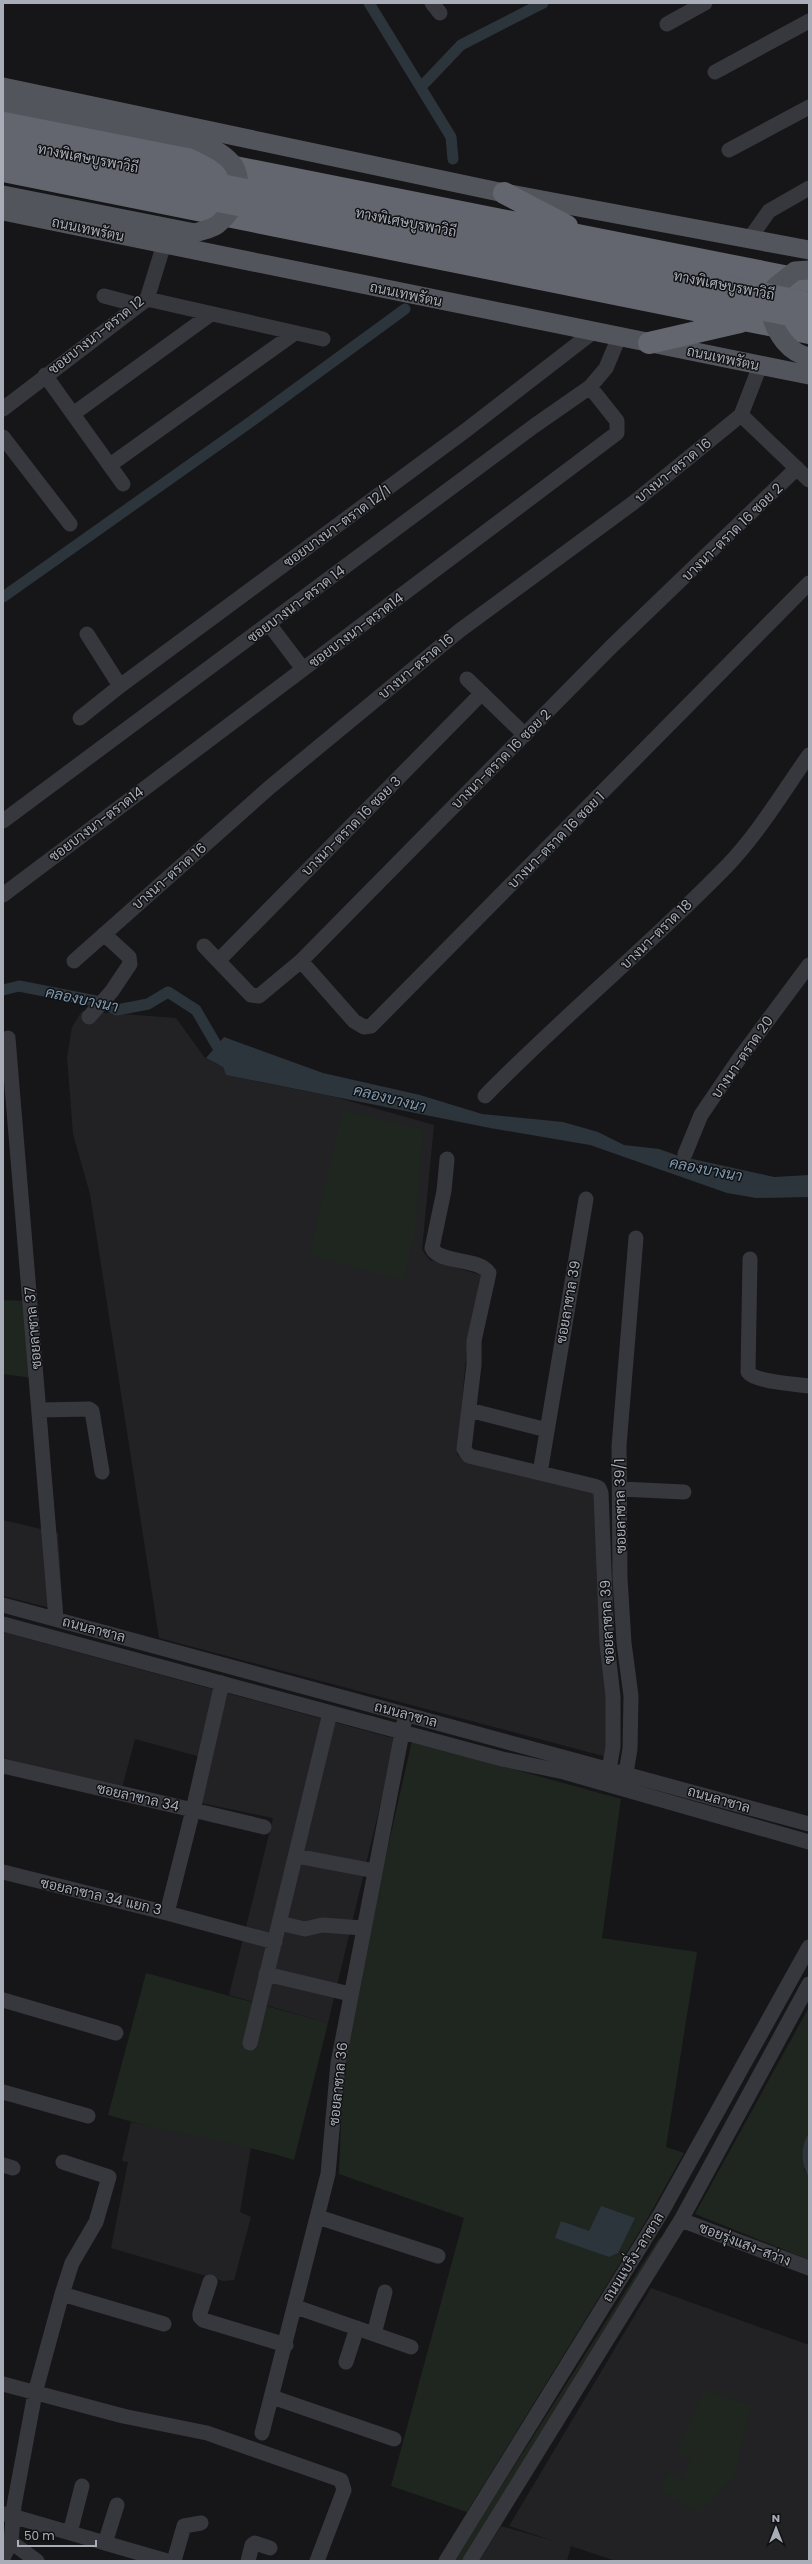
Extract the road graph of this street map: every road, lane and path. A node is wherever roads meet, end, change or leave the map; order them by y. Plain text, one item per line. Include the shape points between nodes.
1 (705, 3) edge
2 (809, 21) edge
3 (667, 24) dead end
4 (715, 72) dead end
5 (3, 87) edge
6 (3, 102) edge
7 (809, 107) edge
8 (3, 121) edge
9 (3, 141) edge
10 (729, 150) dead end
11 (3, 158) edge
12 (3, 171) edge
13 (809, 188) edge
14 (504, 193) junction
15 (3, 195) edge
16 (3, 211) edge
17 (587, 237) junction
18 (750, 238) junction
19 (164, 244) junction
20 (809, 250) edge
21 (809, 270) edge
22 (809, 281) edge
23 (104, 296) dead end
24 (142, 302) junction
25 (809, 302) edge
26 (211, 314) junction
27 (809, 319) edge
28 (749, 320) junction
29 (593, 332) junction
30 (295, 333) junction
31 (809, 333) edge
32 (619, 336) junction
33 (323, 340) dead end
34 (649, 343) junction
35 (809, 357) edge
36 (760, 366) junction
37 (45, 375) junction
38 (809, 375) edge
39 (590, 387) junction
40 (3, 409) edge
41 (73, 414) junction
42 (741, 415) junction
43 (3, 437) edge
44 (110, 465) junction
45 (797, 468) junction
46 (809, 480) edge
47 (123, 484) dead end
48 (70, 524) dead end
49 (809, 583) edge
50 (269, 624) junction
51 (87, 634) dead end
52 (303, 669) junction
53 (467, 679) dead end
54 (120, 686) junction
55 (482, 693) junction
56 (80, 718) dead end
57 (525, 735) junction
58 (809, 755) edge
59 (3, 821) edge
60 (3, 895) edge
61 (104, 934) junction
62 (204, 946) dead end
63 (219, 960) junction
64 (74, 961) dead end
65 (301, 961) junction
66 (809, 965) edge
67 (89, 1017) dead end
68 (8, 1038) dead end
69 (485, 1096) dead end
70 (685, 1154) dead end
71 (447, 1158) dead end
72 (586, 1198) dead end
73 (636, 1238) dead end
74 (750, 1259) dead end
75 (809, 1386) edge
76 (40, 1410) junction
77 (469, 1410) junction
78 (547, 1430) junction
79 (102, 1472) dead end
80 (540, 1473) junction
81 (621, 1489) junction
82 (684, 1492) dead end
83 (3, 1605) edge
84 (56, 1619) junction
85 (3, 1624) edge
86 (222, 1683) junction
87 (330, 1713) junction
88 (406, 1714) junction
89 (402, 1732) junction
90 (568, 1758) junction
91 (3, 1766) edge
92 (609, 1769) junction
93 (564, 1772) junction
94 (626, 1773) junction
95 (193, 1810) junction
96 (809, 1824) edge
97 (264, 1826) dead end
98 (809, 1843) edge
99 (296, 1856) junction
100 (374, 1871) junction
101 (3, 1872) edge
102 (167, 1913) junction
103 (279, 1923) junction
104 (363, 1928) junction
105 (275, 1942) junction
106 (809, 1947) edge
107 (266, 1974) junction
108 (809, 1984) edge
109 (350, 1994) junction
110 (3, 2000) edge
111 (116, 2033) dead end
112 (250, 2043) dead end
113 (3, 2092) edge
114 (88, 2116) dead end
115 (63, 2162) dead end
116 (318, 2217) junction
117 (681, 2220) junction
118 (654, 2224) junction
119 (672, 2234) junction
120 (438, 2256) dead end
121 (809, 2268) edge
122 (210, 2282) dead end
123 (385, 2292) dead end
124 (62, 2294) junction
125 (296, 2307) junction
126 (164, 2324) dead end
127 (357, 2328) junction
128 (374, 2334) junction
129 (286, 2345) junction
130 (411, 2347) dead end
131 (346, 2362) dead end
132 (3, 2384) edge
133 (35, 2393) junction
134 (272, 2398) junction
135 (262, 2433) dead end
136 (394, 2439) dead end
137 (82, 2486) dead end
138 (117, 2505) dead end
139 (8, 2515) edge
140 (201, 2523) dead end
141 (70, 2532) junction
142 (11, 2542) junction
143 (105, 2543) junction
144 (270, 2548) dead end
145 (3, 2558) edge
146 (37, 2561) edge
147 (167, 2561) edge
148 (174, 2561) edge
149 (248, 2561) edge
150 (317, 2561) edge
151 (446, 2561) edge
152 (470, 2561) edge

1 - 3 street
2 - 4 street
5 - 14 main road
6 - 15 main road, bridge via 196,140 218,151 234,167 239,188 232,210 218,225 195,233
7 - 10 street
8 - 17 highway
9 - 25 highway, ทางพิเศษบูรพาวิถี, bridge
11 - 27 highway, ทางพิเศษบูรพาวิถี, bridge
12 - 28 highway
13 - 18 street via 769,211
14 - 17 highway
14 - 18 main road
16 - 19 main road, ถนนเทพรัตน
17 - 22 highway
18 - 20 main road
19 - 24 street, ซอยบางนา-ตราด 12
19 - 29 main road, ถนนเทพรัตน
21 - 35 main road, bridge via 795,271 775,287 770,314 782,339 800,355
23 - 24 street
24 - 26 street
24 - 37 street, ซอยบางนา-ตราด 12
26 - 30 street
26 - 41 street
28 - 31 highway
28 - 34 highway
29 - 32 main road, ถนนเทพรัตน
29 - 54 street, ซอยบางนา-ตราด 12/1 via 465,431
30 - 33 street
30 - 44 street
32 - 34 main road, ถนนเทพรัตน
32 - 39 street via 606,368
34 - 36 main road, ถนนเทพรัตน
36 - 38 main road, ถนนเทพรัตน
36 - 42 street
37 - 40 street, ซอยบางนา-ตราด 12
37 - 41 street
39 - 50 street, ซอยบางนา-ตราด 14
39 - 52 street, ซอยบางนา-ตราด14 via 617,421 617,433
41 - 44 street
42 - 45 street
42 - 61 street, บางนา-ตราด 16 via 608,521 459,630 270,787
43 - 48 street
44 - 47 street
45 - 46 street
45 - 57 street, บางนา-ตราด 16 ซอย 2 via 611,646
49 - 65 street, บางนา-ตราด 16 ซอย 1 via 371,1026 364,1027 354,1021
50 - 52 street
50 - 59 street, ซอยบางนา-ตราด 14
51 - 54 street
52 - 60 street, ซอยบางนา-ตราด14
53 - 55 street
54 - 56 street, ซอยบางนา-ตราด 12/1
55 - 57 street
55 - 63 street, บางนา-ตราด 16 ซอย 3
57 - 65 street, บางนา-ตราด 16 ซอย 2
58 - 69 street, บางนา-ตราด 18 via 727,866 607,981 539,1041
61 - 64 street, บางนา-ตราด 16
61 - 67 street via 131,961 112,991
62 - 63 street, บางนา-ตราด 16 ซอย 2
63 - 65 street, บางนา-ตราด 16 ซอย 2 via 250,995 256,996
66 - 70 street, บางนา-ตราด 20 via 701,1115
68 - 76 street, ซอยลาซาล 37
71 - 77 street, ซอยลาซาล 39 via 444,1191 432,1248 438,1254 480,1266 489,1273 474,1341
72 - 78 street, ซอยลาซาล 39
73 - 81 street, ซอยลาซาล 39/1 via 619,1446
74 - 75 street via 748,1372 751,1376
76 - 79 street via 92,1411
76 - 84 street, ซอยลาซาล 37
77 - 78 street
77 - 80 street, ซอยลาซาล 39 via 465,1454
78 - 80 street, ซอยลาซาล 39
80 - 92 street, ซอยลาซาล 39 via 594,1486 601,1492 607,1644 613,1696 613,1747
81 - 82 street
81 - 94 street, ซอยลาซาล 39/1 via 620,1578 624,1643 631,1696 630,1749
83 - 84 street, ถนนลาซาล
84 - 88 street, ถนนลาซาล
85 - 86 street, ถนนลาซาล
86 - 87 street, ถนนลาซาล
86 - 95 street, ซอยลาซาล 34
87 - 89 street, ถนนลาซาล
87 - 99 street
88 - 89 street, ซอยลาซาล 36
88 - 90 street, ถนนลาซาล
89 - 93 street, ถนนลาซาล via 502,1759
89 - 100 street, ซอยลาซาล 36
90 - 92 street, ถนนลาซาล
90 - 93 street
91 - 95 street, ซอยลาซาล 34
92 - 94 street, ถนนลาซาล
93 - 98 street, ถนนลาซาล
94 - 96 street, ถนนลาซาล
95 - 97 street
95 - 102 street, ซอยลาซาล 34 แยก 3
99 - 100 street
99 - 103 street
100 - 104 street, ซอยลาซาล 36
101 - 102 street, ซอยลาซาล 34 แยก 3
102 - 105 street
103 - 104 street via 306,1929 322,1925
103 - 105 street
104 - 109 street, ซอยลาซาล 36
105 - 107 street
106 - 118 street, ถนนแบริ่ง-ลาซาล
107 - 109 street
107 - 112 street
108 - 117 street, ถนนแบริ่ง-ลาซาล
109 - 116 street, ซอยลาซาล 36 via 338,2063 330,2163
110 - 111 street
113 - 114 street
115 - 124 street via 109,2176 96,2222 72,2263
116 - 120 street
116 - 125 street, ซอยลาซาล 36
117 - 119 street, ถนนแบริ่ง-ลาซาล
117 - 121 street, ซอยรุ่งแสง-สว่าง
118 - 119 street
118 - 151 street, ถนนแบริ่ง-ลาซาล
119 - 152 street, ถนนแบริ่ง-ลาซาล
122 - 129 street via 200,2313 203,2320
123 - 128 street
124 - 126 street
124 - 133 street
125 - 127 street
125 - 129 street, ซอยลาซาล 36
127 - 128 street
127 - 131 street
128 - 130 street
129 - 134 street, ซอยลาซาล 36
132 - 133 street
133 - 139 street
133 - 150 street via 128,2418 207,2432 341,2480 344,2490
134 - 135 street, ซอยลาซาล 36
134 - 136 street
137 - 141 street
138 - 143 street
139 - 141 street
139 - 142 street
140 - 148 street via 184,2526
141 - 143 street
142 - 145 street
142 - 146 street
143 - 147 street
144 - 149 street via 255,2543 252,2545

